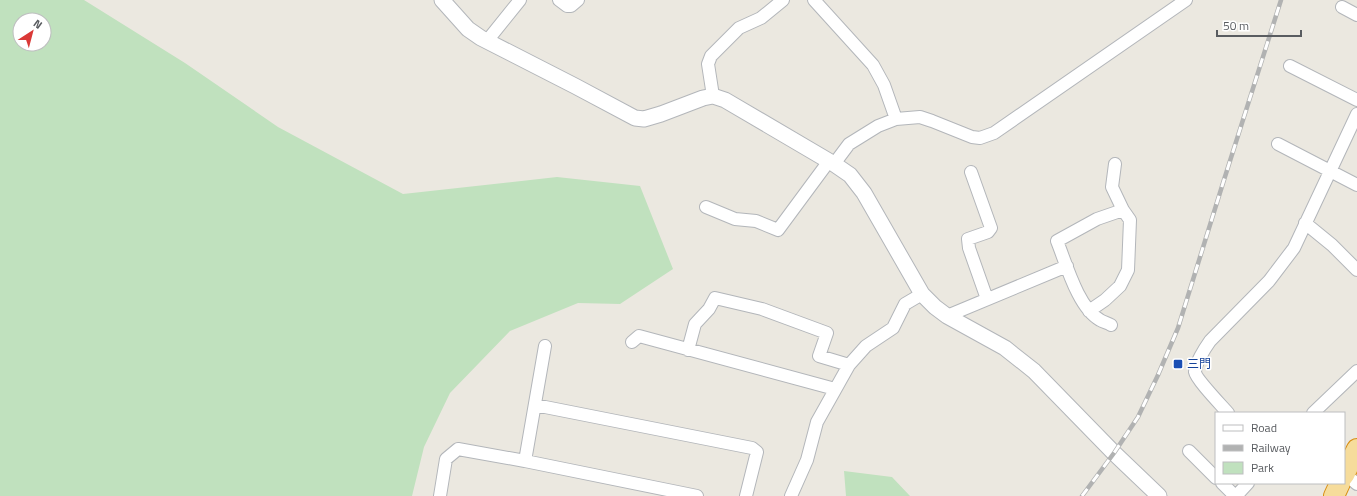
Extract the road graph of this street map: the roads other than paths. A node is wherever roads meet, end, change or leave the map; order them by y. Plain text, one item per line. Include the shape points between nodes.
1 (442, 0) edge
2 (520, 0) edge
3 (559, 0) edge
4 (578, 0) edge
5 (783, 0) edge
6 (814, 0) edge
7 (1186, 0) edge
8 (1342, 7) dead end
9 (1357, 15) edge
10 (487, 42) junction
11 (1290, 66) dead end
12 (713, 96) junction
13 (1357, 100) edge
14 (1357, 114) edge
15 (896, 119) junction
16 (1278, 144) dead end
17 (832, 162) junction
18 (1116, 164) dead end
19 (1329, 171) junction
20 (971, 172) dead end
21 (1357, 185) edge
22 (706, 207) dead end
23 (1123, 210) junction
24 (1305, 223) junction
25 (1067, 266) junction
26 (1357, 270) edge
27 (922, 294) junction
28 (987, 299) junction
29 (1089, 311) junction
30 (948, 316) junction
31 (1111, 325) dead end
32 (632, 342) dead end
33 (545, 346) dead end
34 (688, 350) junction
35 (849, 364) junction
36 (1357, 371) edge
37 (835, 389) junction
38 (535, 405) junction
39 (1227, 412) edge
40 (1314, 412) edge
41 (1357, 449) edge
42 (1188, 451) dead end
43 (525, 461) junction
44 (1215, 477) edge
45 (1347, 479) edge
46 (1223, 484) edge
47 (1247, 484) edge
48 (1343, 484) edge
49 (440, 496) edge
50 (697, 496) edge
51 (746, 496) edge
52 (791, 496) edge
53 (1159, 496) edge
54 (1235, 496) edge
55 (1334, 496) edge

1 - 10 street via 468,29
2 - 10 street
3 - 4 street via 571,6
5 - 12 street via 761,18 739,28 711,56 708,64
6 - 15 street via 873,65 884,84
7 - 15 street via 994,133 980,138 972,137 920,117
8 - 9 street
10 - 12 street via 635,118 644,119
11 - 13 street
12 - 17 street via 725,100
14 - 19 street
15 - 17 street via 878,126 849,144
16 - 19 street
17 - 22 street via 778,230
17 - 27 street via 850,175 864,193
18 - 23 street via 1112,187
19 - 21 street
19 - 24 street
20 - 28 street via 991,228 988,232 968,239
23 - 25 street via 1097,219 1057,241
23 - 29 street via 1130,220 1128,270 1120,286
24 - 26 street
24 - 39 street via 1294,248 1269,281 1210,341 1196,369 1195,374
25 - 28 street
25 - 29 street via 1080,299
27 - 30 street
27 - 35 street via 905,304 892,328 866,346
28 - 30 street
29 - 31 street via 1099,320
30 - 53 street via 1004,348 1034,371
32 - 34 street via 638,336
33 - 38 street
34 - 35 street via 695,324 715,298 762,308 827,333 820,356
34 - 37 street
35 - 37 street
36 - 40 street
37 - 52 street via 817,422 807,460
38 - 43 street
38 - 51 street via 752,448 757,452
41 - 45 highway
42 - 44 street
43 - 49 street via 458,449 446,459
43 - 50 street
46 - 54 street
47 - 54 street
48 - 55 highway

